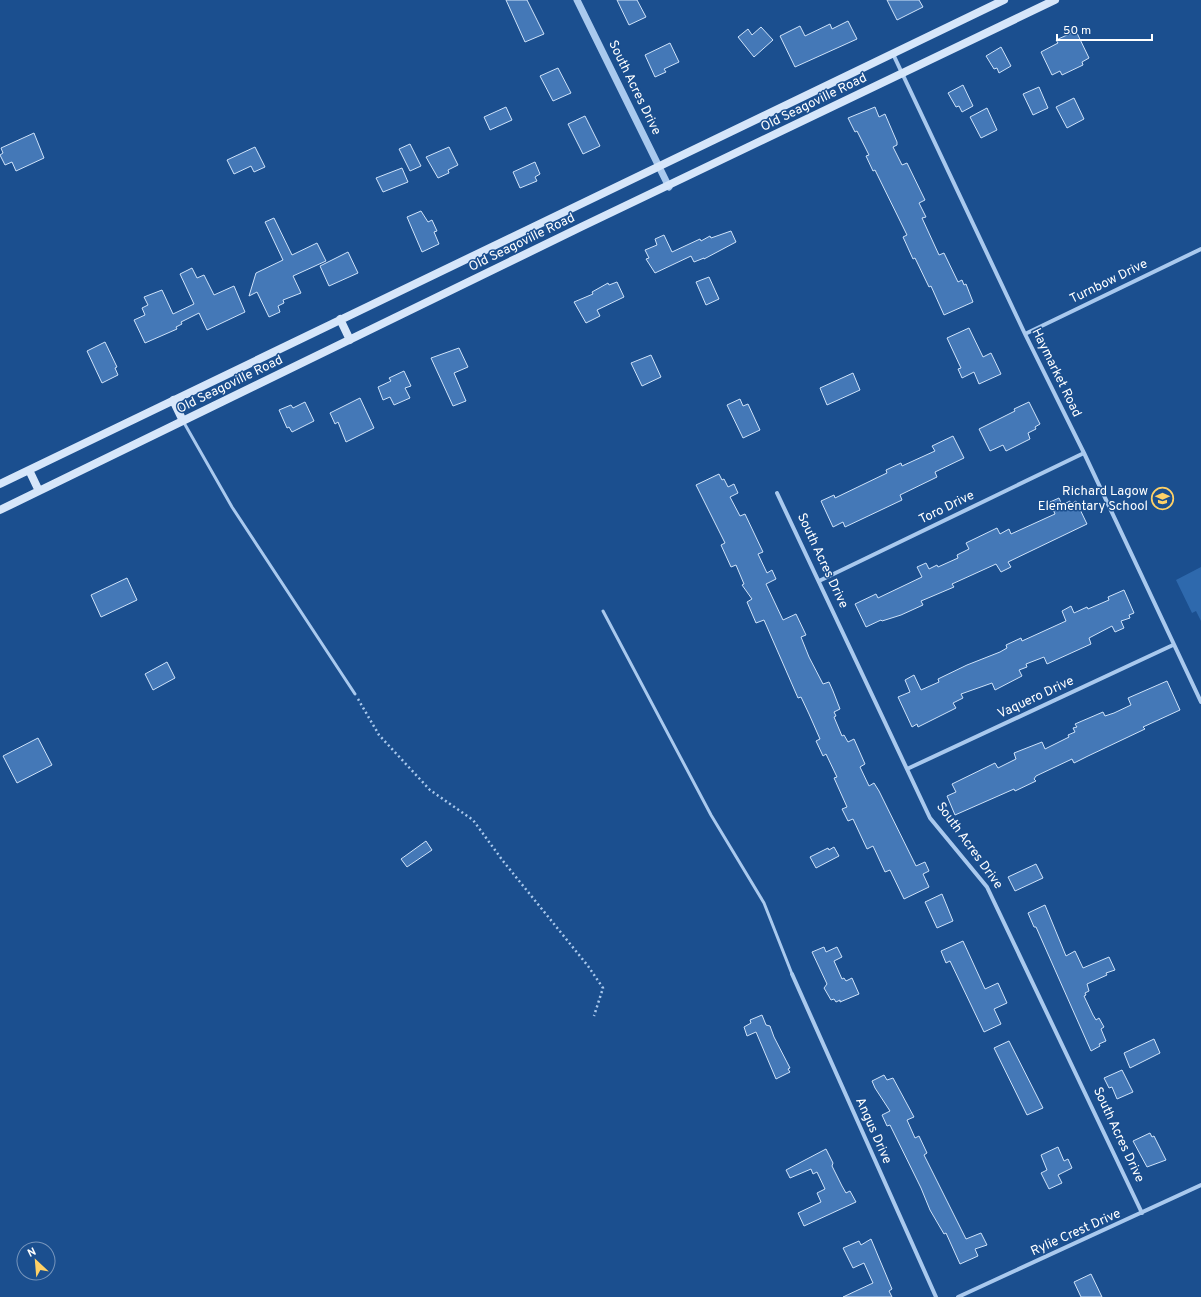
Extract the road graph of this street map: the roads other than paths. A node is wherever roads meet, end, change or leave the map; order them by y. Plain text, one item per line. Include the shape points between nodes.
1 (577, 0) edge
2 (1004, 0) edge
3 (1055, 0) edge
4 (893, 54) junction
5 (902, 73) junction
6 (658, 165) junction
7 (669, 186) junction
8 (1201, 249) edge
9 (340, 319) junction
10 (1025, 334) junction
11 (350, 340) junction
12 (173, 400) junction
13 (183, 421) junction
14 (1084, 453) junction
15 (29, 470) junction
16 (0, 484) edge
17 (39, 491) junction
18 (777, 493) dead end
19 (0, 510) edge
20 (819, 582) junction
21 (603, 611) dead end
22 (1173, 645) junction
23 (355, 694) road end
24 (1201, 702) edge
25 (907, 769) junction
26 (792, 974) joint
27 (1201, 1185) edge
28 (1142, 1213) junction
29 (936, 1297) edge
30 (958, 1297) edge

1 - 6 street, South Acres Drive
2 - 4 main road, Old Seagoville Road
3 - 5 main road, Old Seagoville Road
4 - 5 street, Haymarket Road
4 - 6 main road, Old Seagoville Road
5 - 7 main road, Old Seagoville Road
5 - 10 street, Haymarket Road
6 - 7 street, South Acres Drive
6 - 9 main road, Old Seagoville Road
7 - 11 main road, Old Seagoville Road
8 - 10 street, Turnbow Drive
9 - 11 main road
9 - 12 main road, Old Seagoville Road
10 - 14 street, Haymarket Road
11 - 13 main road, Old Seagoville Road
12 - 13 main road
12 - 15 main road, Old Seagoville Road
13 - 17 main road, Old Seagoville Road
13 - 23 lane via 232,507
14 - 20 street, Toro Drive
14 - 22 street, Haymarket Road
15 - 16 main road, Old Seagoville Road
15 - 17 main road
17 - 19 main road, Old Seagoville Road
18 - 20 street, South Acres Drive
20 - 25 street, South Acres Drive
21 - 26 lane via 711,815 764,903
22 - 24 street, Haymarket Road
22 - 25 street, Vaquero Drive
25 - 28 street, South Acres Drive via 930,818 987,887
26 - 29 street, Angus Drive
27 - 28 street, Rylie Crest Drive
28 - 30 street, Rylie Crest Drive

